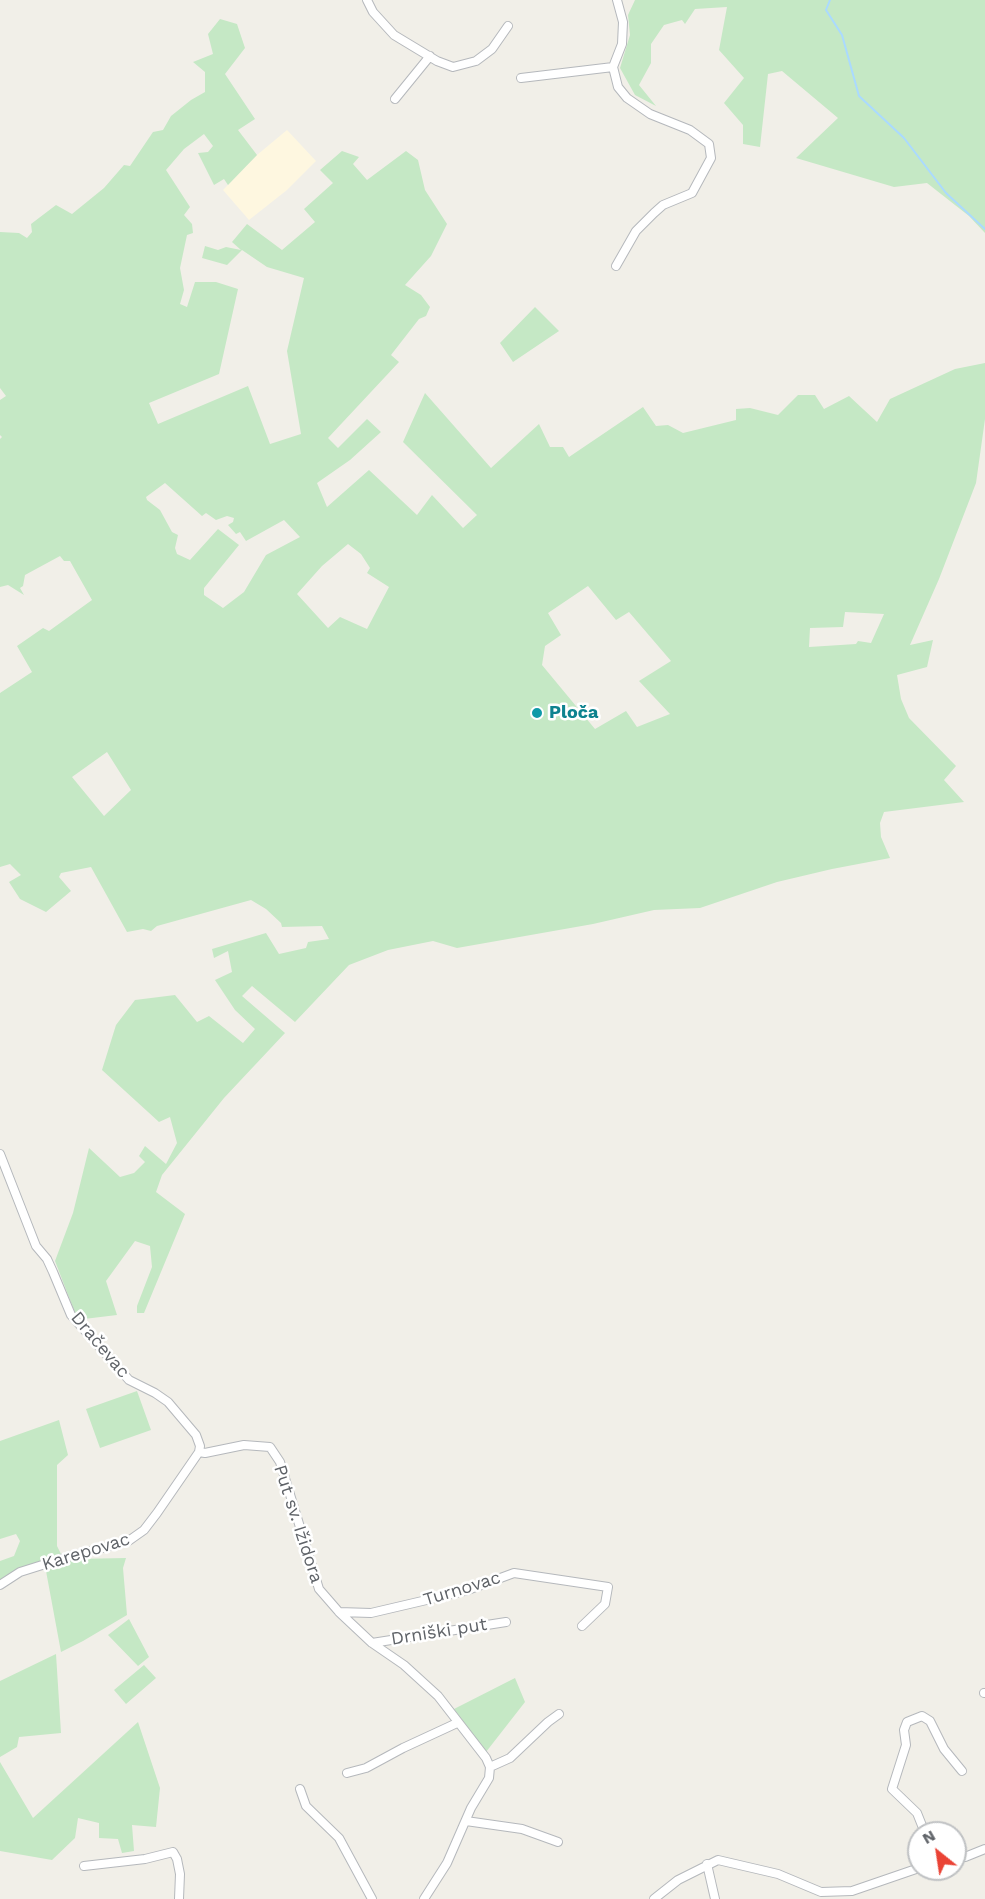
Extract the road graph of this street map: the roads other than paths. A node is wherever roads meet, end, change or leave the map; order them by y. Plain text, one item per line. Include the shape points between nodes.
1 (367, 0) edge
2 (618, 0) edge
3 (508, 26) dead end
4 (430, 56) junction
5 (613, 67) junction
6 (521, 78) dead end
7 (395, 99) dead end
8 (616, 266) dead end
9 (0, 1154) edge
10 (199, 1449) junction
11 (0, 1585) edge
12 (339, 1612) junction
13 (506, 1622) dead end
14 (582, 1626) dead end
15 (372, 1643) junction
16 (559, 1714) dead end
17 (457, 1722) junction
18 (490, 1767) junction
19 (962, 1772) dead end
20 (347, 1773) dead end
21 (300, 1789) dead end
22 (466, 1821) junction
23 (920, 1821) edge
24 (558, 1842) dead end
25 (985, 1849) edge
26 (967, 1856) edge
27 (707, 1864) junction
28 (84, 1866) dead end
29 (907, 1872) edge
30 (179, 1899) edge
31 (372, 1899) edge
32 (424, 1899) edge
33 (654, 1899) edge
34 (715, 1899) edge

1 - 4 street via 393,35
2 - 5 street via 622,44
3 - 4 street via 492,49 476,61 453,67
4 - 7 street
5 - 6 street
5 - 8 street via 618,87 627,98 650,114 690,130 709,144 711,158 692,192 654,213 636,231
9 - 10 street, Dračevac via 28,1228 54,1272 71,1315 129,1380 168,1402 196,1435
10 - 11 street, Karepovac via 144,1530 128,1542 20,1572
10 - 12 street, Put sv. Ižidora via 205,1453 244,1445 270,1447 280,1462 319,1589
12 - 14 street, Turnovac via 371,1613 465,1591 514,1573 608,1587 605,1604
12 - 15 street, Put sv. Ižidora
13 - 15 street, Drniški put
15 - 17 street, Put sv. Ižidora via 438,1696
16 - 18 street via 510,1758
17 - 18 street, Put sv. Ižidora
17 - 20 street via 366,1768
18 - 22 street via 489,1778
19 - 23 street via 930,1721 922,1716 907,1722 906,1744 892,1788
21 - 31 street via 306,1806 339,1838
22 - 24 street via 522,1829
22 - 32 street via 447,1863
25 - 26 street
27 - 29 street via 718,1860 733,1862 778,1874 821,1892 852,1891
27 - 33 street
27 - 34 street
28 - 30 street via 173,1852 180,1874

